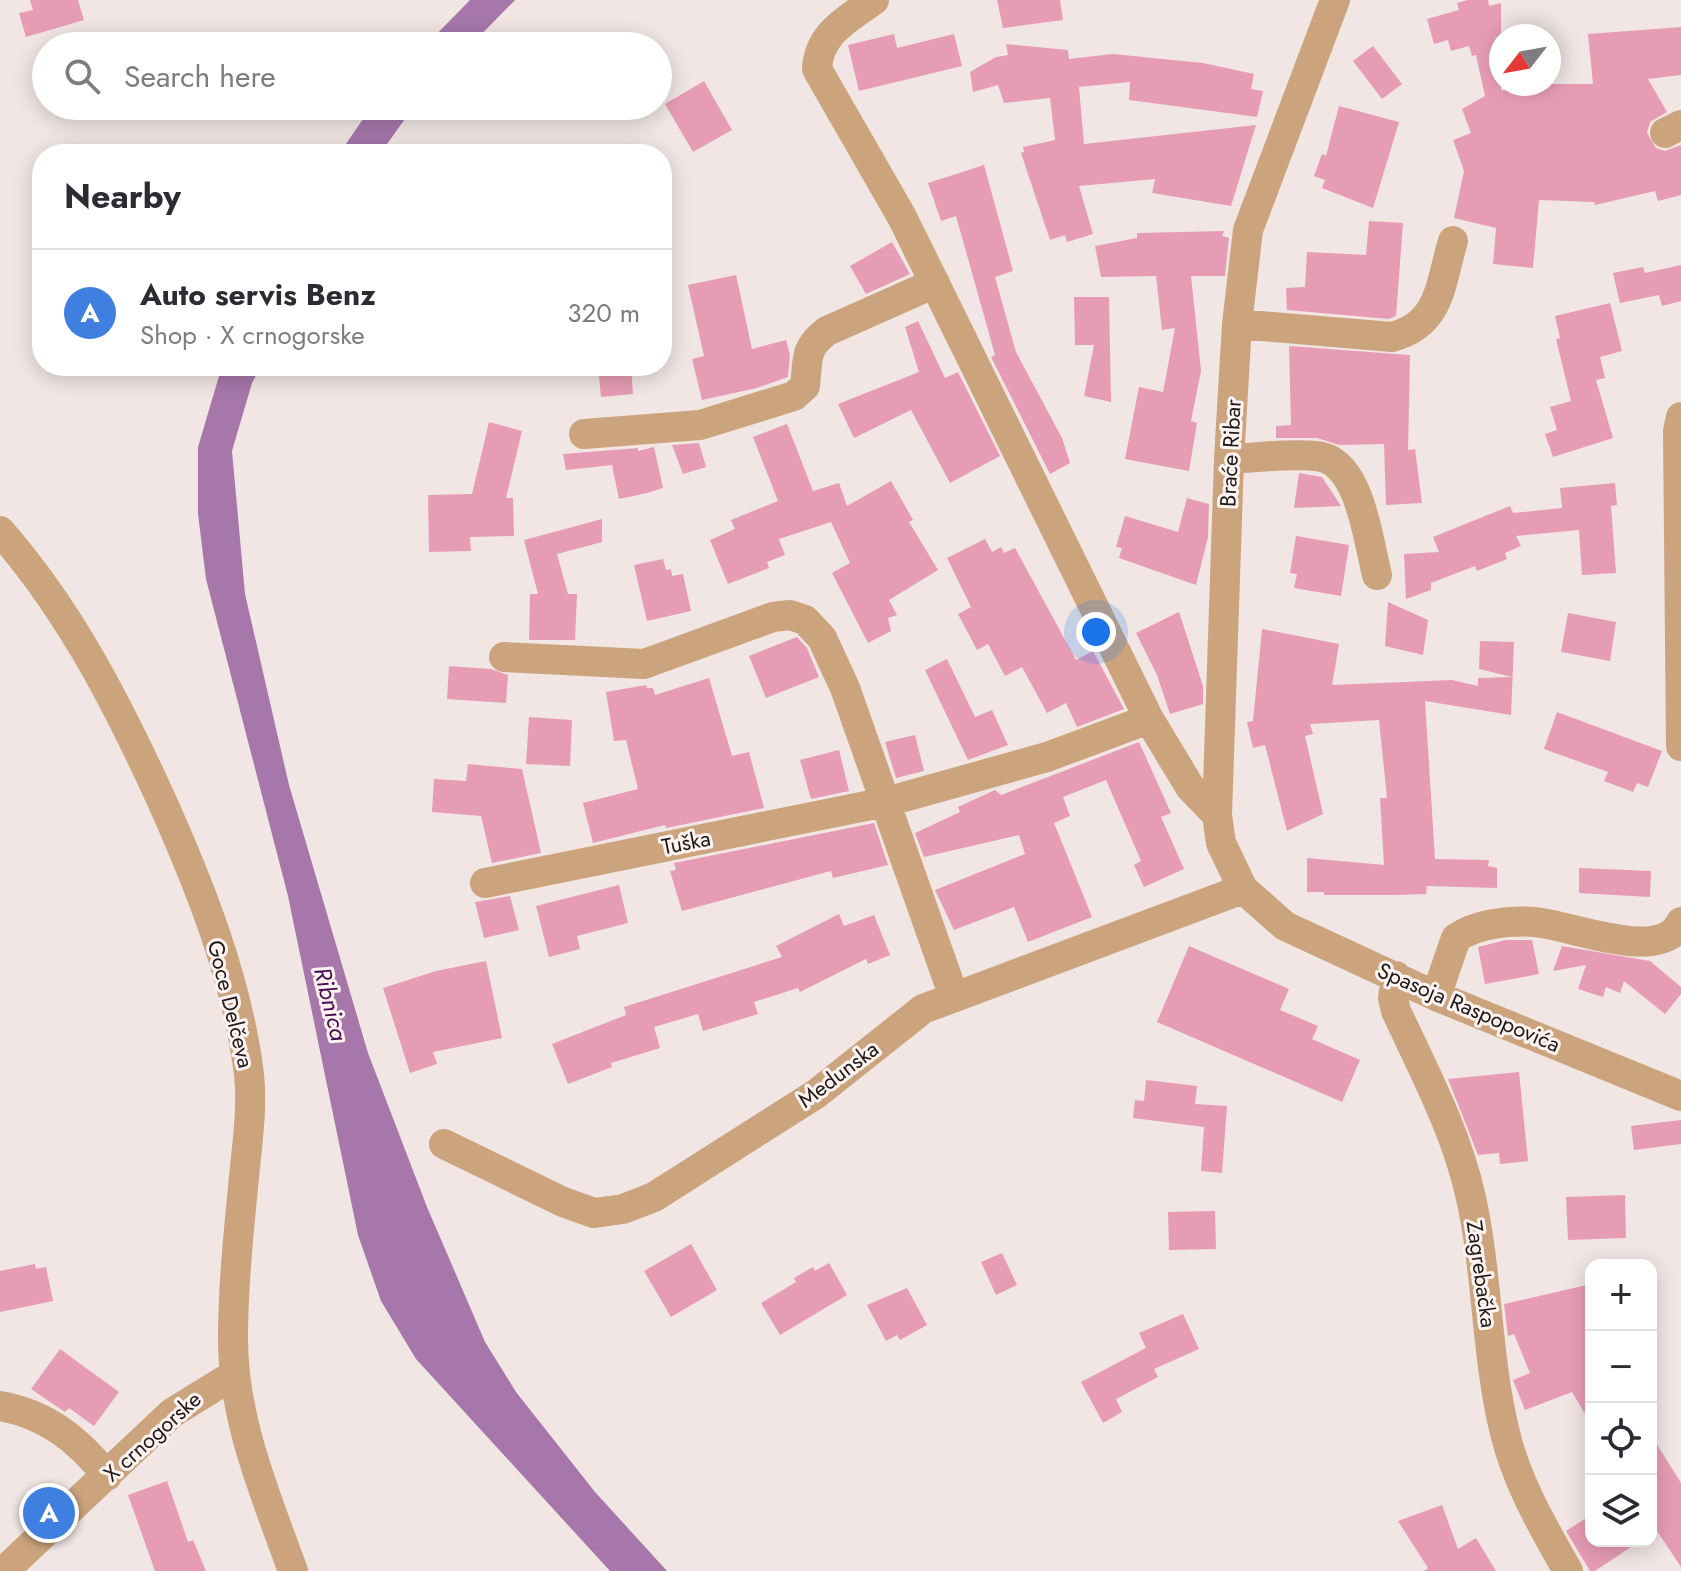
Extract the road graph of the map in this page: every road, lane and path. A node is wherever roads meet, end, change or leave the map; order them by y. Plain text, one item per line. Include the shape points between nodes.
1 (874, 0) edge
2 (1335, 0) edge
3 (1453, 241) dead end
4 (935, 283) junction
5 (1237, 324) junction
6 (1681, 417) edge
7 (584, 434) dead end
8 (1229, 459) junction
9 (0, 531) edge
10 (1377, 575) dead end
11 (504, 657) dead end
12 (1149, 719) junction
13 (1681, 746) edge
14 (886, 802) junction
15 (1217, 815) junction
16 (485, 883) dead end
17 (1253, 899) junction
18 (1681, 922) edge
19 (1396, 976) junction
20 (1436, 996) junction
21 (954, 997) junction
22 (1681, 1096) edge
23 (444, 1144) dead end
24 (235, 1374) junction
25 (0, 1406) edge
26 (107, 1476) junction
27 (4, 1571) edge
28 (293, 1571) edge
29 (1568, 1571) edge

1 - 4 street via 824,38 817,69
2 - 5 street, Braće Ribar via 1248,230
3 - 5 street via 1430,315 1414,331 1392,337
4 - 7 street via 811,342 805,355 805,386 794,396 700,425
4 - 12 street
5 - 8 street, Braće Ribar
6 - 13 street
8 - 10 street via 1318,456 1334,461 1356,492
8 - 15 street, Braće Ribar
9 - 24 street, Goce Delčeva via 39,576 87,651 177,834 215,935 239,1020 249,1076 234,1305
11 - 14 street via 644,664 773,617 805,620 822,638 845,688
12 - 14 street, Tuška via 1047,757
12 - 15 street via 1190,787
14 - 16 street, Tuška
14 - 21 street
15 - 17 street, Braće Ribar via 1221,843
17 - 19 street, Spasoja Raspopovića via 1285,926
17 - 21 street, Medunska
18 - 20 street via 1660,941 1609,938 1533,921 1477,927 1456,938
19 - 20 street, Spasoja Raspopovića
19 - 29 street, Zagrebačka via 1396,1011 1441,1112 1471,1198 1500,1409 1511,1453
20 - 22 street, Spasoja Raspopovića
21 - 23 street, Medunska via 923,1009 816,1094 654,1197 623,1209 594,1213 563,1202
24 - 26 street, X crnogorske via 172,1413
24 - 28 street, Goce Delčeva via 253,1461
25 - 26 street via 47,1420
26 - 27 street, X crnogorske

